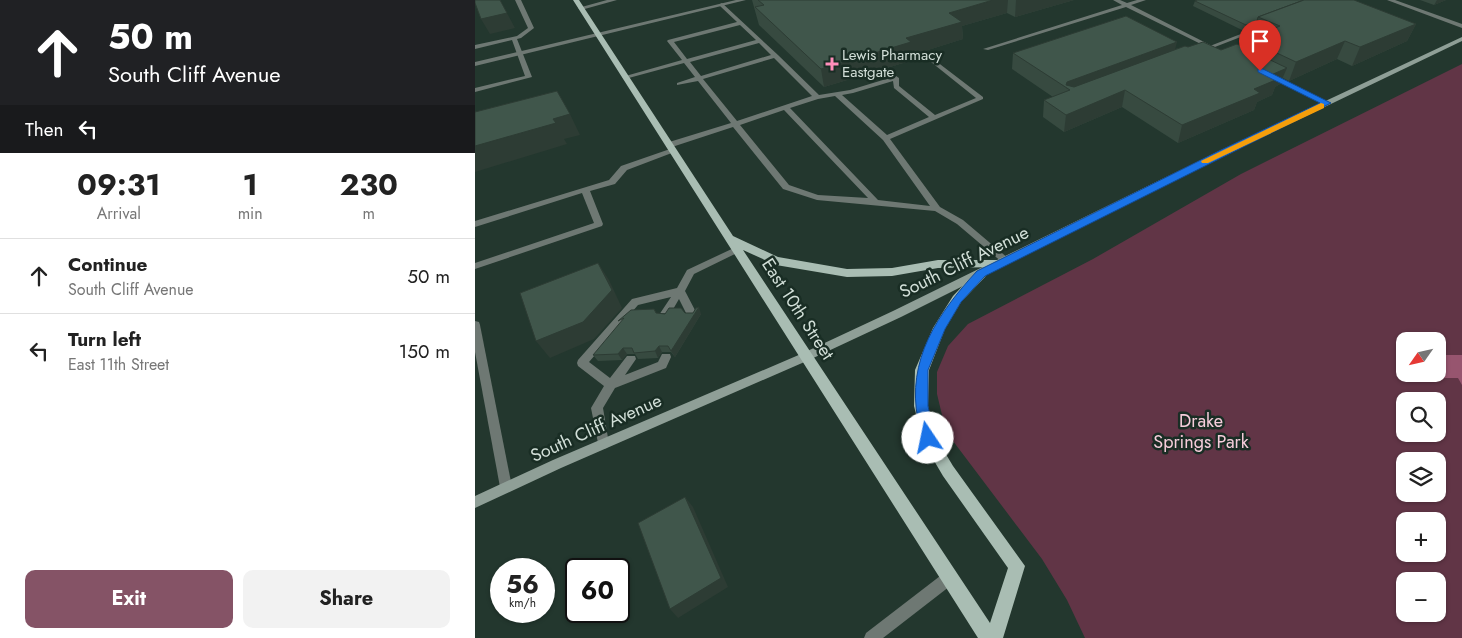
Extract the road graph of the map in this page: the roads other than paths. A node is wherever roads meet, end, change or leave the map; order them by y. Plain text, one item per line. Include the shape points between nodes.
1 (518, 0) edge
2 (576, 0) edge
3 (614, 0) edge
4 (743, 0) edge
5 (1115, 0) edge
6 (1143, 0) edge
7 (1390, 0) edge
8 (722, 5) junction
9 (1126, 5) junction
10 (581, 8) junction
11 (741, 22) junction
12 (1272, 23) edge
13 (1462, 26) edge
14 (598, 35) junction
15 (513, 38) junction
16 (1462, 39) edge
17 (760, 41) junction
18 (1210, 46) junction
19 (475, 47) edge
20 (986, 49) dead end
21 (1219, 51) edge
22 (520, 53) junction
23 (1193, 53) edge
24 (776, 56) junction
25 (928, 57) dead end
26 (686, 61) junction
27 (475, 64) edge
28 (1264, 73) edge
29 (625, 77) junction
30 (699, 78) junction
31 (679, 84) dead end
32 (475, 90) edge
33 (836, 94) junction
34 (817, 96) junction
35 (1327, 103) junction
36 (785, 107) junction
37 (934, 118) junction
38 (735, 124) junction
39 (886, 138) junction
40 (671, 148) junction
41 (585, 190) junction
42 (875, 201) junction
43 (937, 209) junction
44 (475, 224) edge
45 (727, 236) junction
46 (736, 250) junction
47 (1003, 262) junction
48 (475, 266) edge
49 (981, 274) junction
50 (680, 291) junction
51 (691, 314) edge
52 (664, 315) edge
53 (475, 325) edge
54 (666, 357) dead end
55 (805, 357) junction
56 (631, 359) dead end
57 (611, 385) junction
58 (603, 444) junction
59 (506, 487) junction
60 (475, 502) edge
61 (949, 578) junction
62 (871, 638) edge
63 (989, 638) edge
64 (994, 638) edge

1 - 15 street via 531,28
2 - 10 main road, East 10th Street
3 - 10 street
4 - 8 street
5 - 9 street
6 - 9 street
7 - 13 street
8 - 11 street
8 - 14 street
9 - 18 street
9 - 20 street
10 - 14 main road, East 10th Street
11 - 17 street
11 - 26 street via 669,41
12 - 18 street
14 - 22 street
14 - 29 main road, East 10th Street
15 - 19 street
15 - 22 street
16 - 35 main road, South Cliff Avenue
17 - 24 street
17 - 26 street
18 - 21 street
18 - 23 street
22 - 27 street
22 - 32 street via 529,77
24 - 30 street
24 - 34 street
25 - 37 street via 981,98
26 - 29 street
26 - 30 street
28 - 35 street
29 - 40 main road, East 10th Street
30 - 31 street
30 - 38 street
33 - 34 street
33 - 37 street via 896,78 896,87
33 - 39 street
34 - 36 street
35 - 47 main road, South Cliff Avenue
36 - 38 street
36 - 42 street
37 - 39 street
38 - 40 street
38 - 42 street via 786,187 817,197
39 - 43 street
40 - 41 street via 624,168 612,182
40 - 45 main road, East 10th Street
41 - 44 street
41 - 48 street via 599,224
42 - 43 street
43 - 47 street via 960,222
45 - 46 main road, East 10th Street
45 - 47 main road via 776,261 847,273 892,272 938,264
46 - 50 street via 690,272
46 - 55 main road, East 10th Street
47 - 49 main road, South Cliff Avenue
49 - 55 main road, South Cliff Avenue
49 - 64 main road via 957,299 939,328 922,370 921,406 928,438 1017,566
50 - 51 street
50 - 52 street
50 - 57 street via 635,302 582,364
53 - 59 street
54 - 57 street via 661,365
55 - 58 main road, South Cliff Avenue
55 - 61 main road, East 10th Street
56 - 57 street
57 - 58 street via 597,408
58 - 59 main road, South Cliff Avenue
59 - 60 main road, South Cliff Avenue
61 - 62 street
61 - 63 main road, East 10th Street

